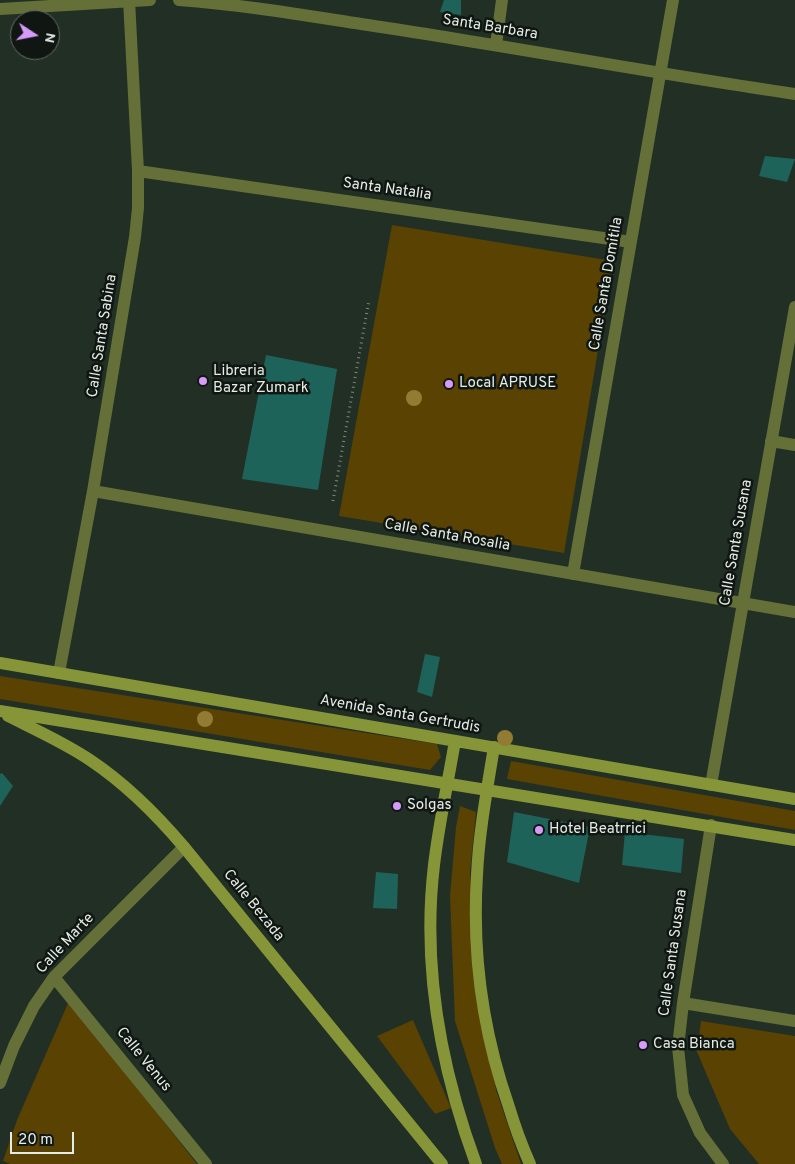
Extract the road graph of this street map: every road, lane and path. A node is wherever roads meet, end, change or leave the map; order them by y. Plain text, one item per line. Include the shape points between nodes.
1 (129, 0) edge
2 (150, 0) edge
3 (179, 0) edge
4 (502, 0) edge
5 (673, 0) edge
6 (0, 9) edge
7 (496, 45) junction
8 (660, 74) junction
9 (795, 94) edge
10 (138, 171) junction
11 (631, 242) junction
12 (369, 300) dead end
13 (795, 307) edge
14 (772, 441) junction
15 (795, 445) edge
16 (93, 491) junction
17 (333, 501) dead end
18 (573, 574) junction
19 (743, 604) junction
20 (795, 612) edge
21 (0, 663) edge
22 (59, 673) junction
23 (0, 712) edge
24 (455, 741) junction
25 (494, 747) junction
26 (448, 783) junction
27 (711, 785) junction
28 (487, 789) junction
29 (795, 799) edge
30 (711, 826) junction
31 (795, 840) edge
32 (184, 847) junction
33 (54, 977) junction
34 (683, 1003) junction
35 (795, 1021) edge
36 (0, 1082) edge
37 (206, 1164) edge
38 (442, 1164) edge
39 (476, 1164) edge
40 (530, 1164) edge
41 (723, 1164) edge

1 - 2 street
1 - 6 street
1 - 10 street, Calle Santa Sabina
3 - 7 street, Santa Barbara via 264,9
4 - 7 street
5 - 8 street, Calle Santa Domitila
7 - 8 street, Santa Barbara
8 - 9 street, Santa Barbara
8 - 11 street, Calle Santa Domitila
10 - 11 street, Santa Natalia
10 - 16 street, Calle Santa Sabina via 135,237
11 - 18 street, Calle Santa Domitila
12 - 17 path
13 - 14 street, Calle Santa Susana
14 - 15 street
14 - 19 street, Calle Santa Susana
16 - 18 street, Calle Santa Rosalia
16 - 22 street, Calle Santa Sabina
18 - 19 street, Calle Santa Rosalia
19 - 20 street, Calle Santa Rosalia
19 - 27 street, Calle Santa Susana
21 - 22 main road, Avenida Santa Gertrudis
22 - 24 main road, Avenida Santa Gertrudis
23 - 26 main road
23 - 32 main road, Calle Bezada via 90,760 148,807
24 - 25 main road, Avenida Santa Gertrudis
24 - 26 main road
25 - 27 main road, Avenida Santa Gertrudis
25 - 28 main road
26 - 28 main road
26 - 39 main road via 434,866 430,921 435,1011 447,1066
27 - 29 main road, Avenida Santa Gertrudis
28 - 30 main road
28 - 40 main road via 476,875 478,970 486,1024 500,1082
30 - 31 main road
30 - 34 street, Calle Santa Susana
32 - 33 street, Calle Marte
32 - 38 main road, Calle Bezada
33 - 36 street, Calle Marte via 34,1006
33 - 37 street, Calle Venus
34 - 35 street
34 - 41 street, Calle Santa Susana via 678,1047 683,1095 700,1133

